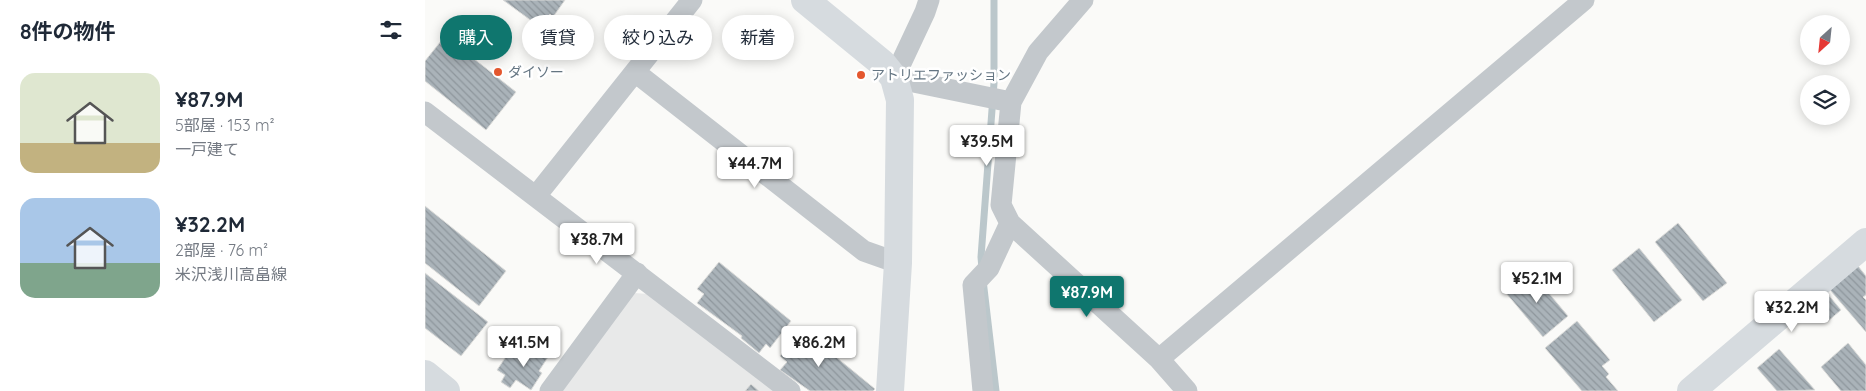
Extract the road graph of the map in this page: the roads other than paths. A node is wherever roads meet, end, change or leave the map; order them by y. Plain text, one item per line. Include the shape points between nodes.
1 (692, 0) edge
2 (805, 0) edge
3 (929, 0) edge
4 (1083, 0) edge
5 (1584, 0) edge
6 (635, 72) junction
7 (894, 78) junction
8 (1011, 102) junction
9 (425, 112) edge
10 (536, 196) junction
11 (1011, 223) junction
12 (1866, 242) edge
13 (898, 263) junction
14 (637, 273) junction
15 (1159, 359) junction
16 (425, 374) edge
17 (1704, 387) edge
18 (446, 391) edge
19 (550, 391) edge
20 (790, 391) edge
21 (890, 391) edge
22 (983, 391) edge
23 (1187, 391) edge

1 - 6 street
2 - 7 street via 882,63
3 - 7 street
4 - 8 street via 1038,52
5 - 15 street
6 - 10 street
6 - 13 street via 864,251
7 - 8 street
7 - 13 street via 900,100
8 - 11 street via 1001,205
9 - 10 street
10 - 14 street
11 - 15 street
11 - 22 street via 989,268 973,286
12 - 17 street
13 - 21 street
14 - 19 street
14 - 20 street
15 - 23 street
16 - 18 street

